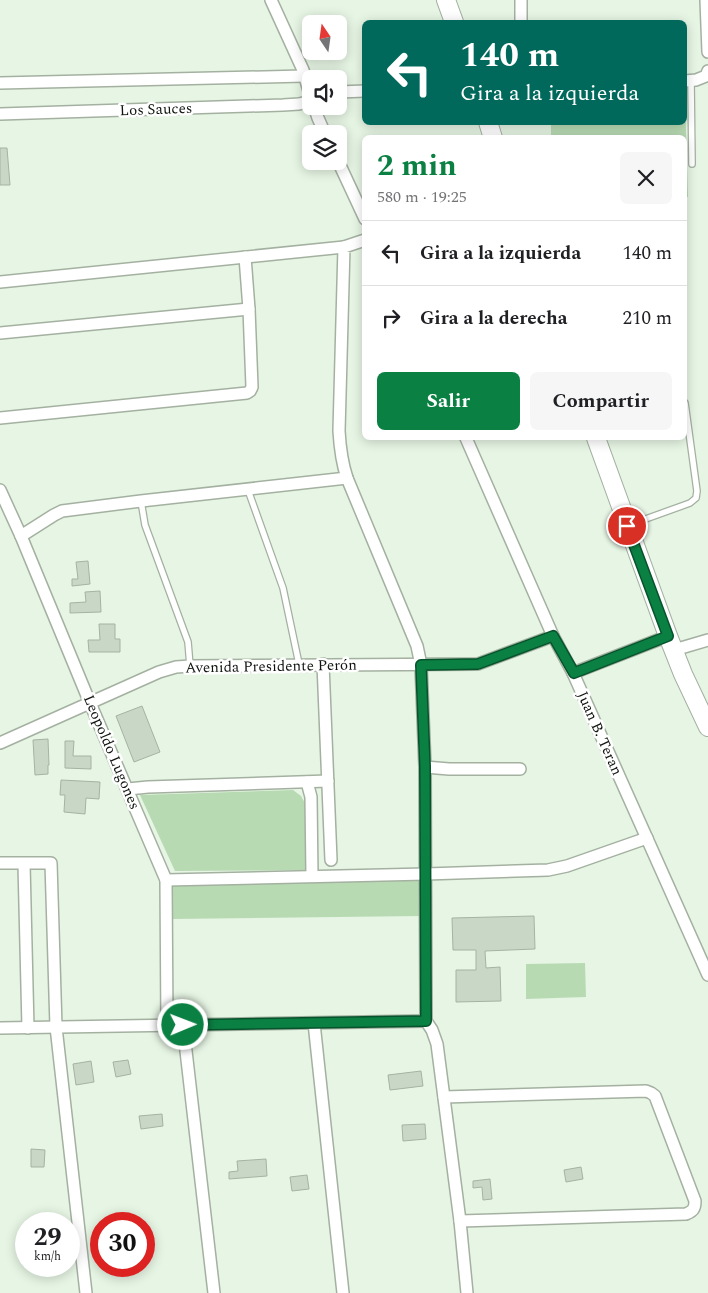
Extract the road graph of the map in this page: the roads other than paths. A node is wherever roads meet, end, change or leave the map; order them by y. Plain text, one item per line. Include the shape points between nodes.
1 (271, 0) edge
2 (446, 0) edge
3 (521, 0) edge
4 (706, 0) edge
5 (453, 20) edge
6 (521, 20) edge
7 (708, 52) edge
8 (302, 71) edge
9 (707, 74) edge
10 (302, 76) edge
11 (688, 81) edge
12 (0, 83) edge
13 (362, 91) edge
14 (347, 92) edge
15 (302, 102) edge
16 (0, 114) edge
17 (692, 164) dead end
18 (342, 170) edge
19 (362, 213) edge
20 (362, 241) edge
21 (344, 247) junction
22 (245, 257) junction
23 (0, 282) edge
24 (249, 309) junction
25 (0, 333) edge
26 (0, 418) edge
27 (687, 418) edge
28 (467, 440) edge
29 (597, 440) edge
30 (347, 478) junction
31 (0, 490) edge
32 (248, 490) junction
33 (140, 501) junction
34 (627, 526) junction
35 (21, 536) junction
36 (553, 636) junction
37 (708, 640) edge
38 (671, 643) junction
39 (300, 664) junction
40 (323, 664) junction
41 (421, 665) junction
42 (190, 666) junction
43 (574, 673) junction
44 (90, 703) junction
45 (708, 727) edge
46 (0, 743) edge
47 (425, 767) junction
48 (520, 770) dead end
49 (328, 781) junction
50 (307, 782) junction
51 (128, 789) junction
52 (647, 838) junction
53 (331, 860) dead end
54 (0, 864) edge
55 (24, 864) junction
56 (426, 874) junction
57 (312, 876) junction
58 (166, 880) junction
59 (708, 975) edge
60 (426, 1021) junction
61 (314, 1023) junction
62 (167, 1025) junction
63 (183, 1025) junction
64 (56, 1027) junction
65 (0, 1028) edge
66 (28, 1028) junction
67 (444, 1097) junction
68 (460, 1221) junction
69 (86, 1293) edge
70 (214, 1293) edge
71 (343, 1293) edge
72 (467, 1293) edge

1 - 8 street
2 - 5 main road
3 - 6 street
4 - 7 street
9 - 11 street
10 - 12 street
11 - 17 lane
13 - 14 street
15 - 16 street, Los Sauces via 283,106
18 - 19 street
20 - 21 street
21 - 22 street
21 - 30 street via 339,431
22 - 23 street
22 - 24 street
24 - 25 street
24 - 26 street via 252,387 247,393
27 - 34 lane via 696,498
28 - 36 street, Juan B. Teran
29 - 34 main road
30 - 32 street
30 - 41 street via 417,646
31 - 35 street, Leopoldo Lugones
32 - 33 street
32 - 39 lane via 283,588
33 - 35 street via 62,511
33 - 42 lane via 188,642
34 - 38 main road
35 - 44 street, Leopoldo Lugones
36 - 41 street, Avenida Presidente Perón via 478,664
36 - 43 street, Juan B. Teran
37 - 38 street
38 - 43 street
38 - 45 main road
39 - 40 street, Avenida Presidente Perón
39 - 42 street, Avenida Presidente Perón
40 - 41 street, Avenida Presidente Perón
40 - 49 street
41 - 47 street
42 - 44 street, Avenida Presidente Perón via 159,672
43 - 52 street, Juan B. Teran
44 - 46 street, Avenida Presidente Perón
44 - 51 street, Leopoldo Lugones
47 - 48 street
47 - 56 street
49 - 50 street
49 - 53 street
50 - 51 street
50 - 57 street via 311,797
51 - 58 street, Leopoldo Lugones
52 - 56 street via 548,870
52 - 59 street, Juan B. Teran
54 - 55 street
55 - 64 street via 51,863
55 - 66 street
56 - 57 street
56 - 60 street
57 - 58 street
58 - 62 street, Leopoldo Lugones
60 - 61 street
60 - 67 street via 437,1044
61 - 63 street
61 - 71 street
62 - 63 street
62 - 64 street
63 - 70 street
64 - 66 street
64 - 69 street
65 - 66 street
67 - 68 street
67 - 68 street via 651,1093 655,1096 696,1201 692,1212 686,1214
68 - 72 street

